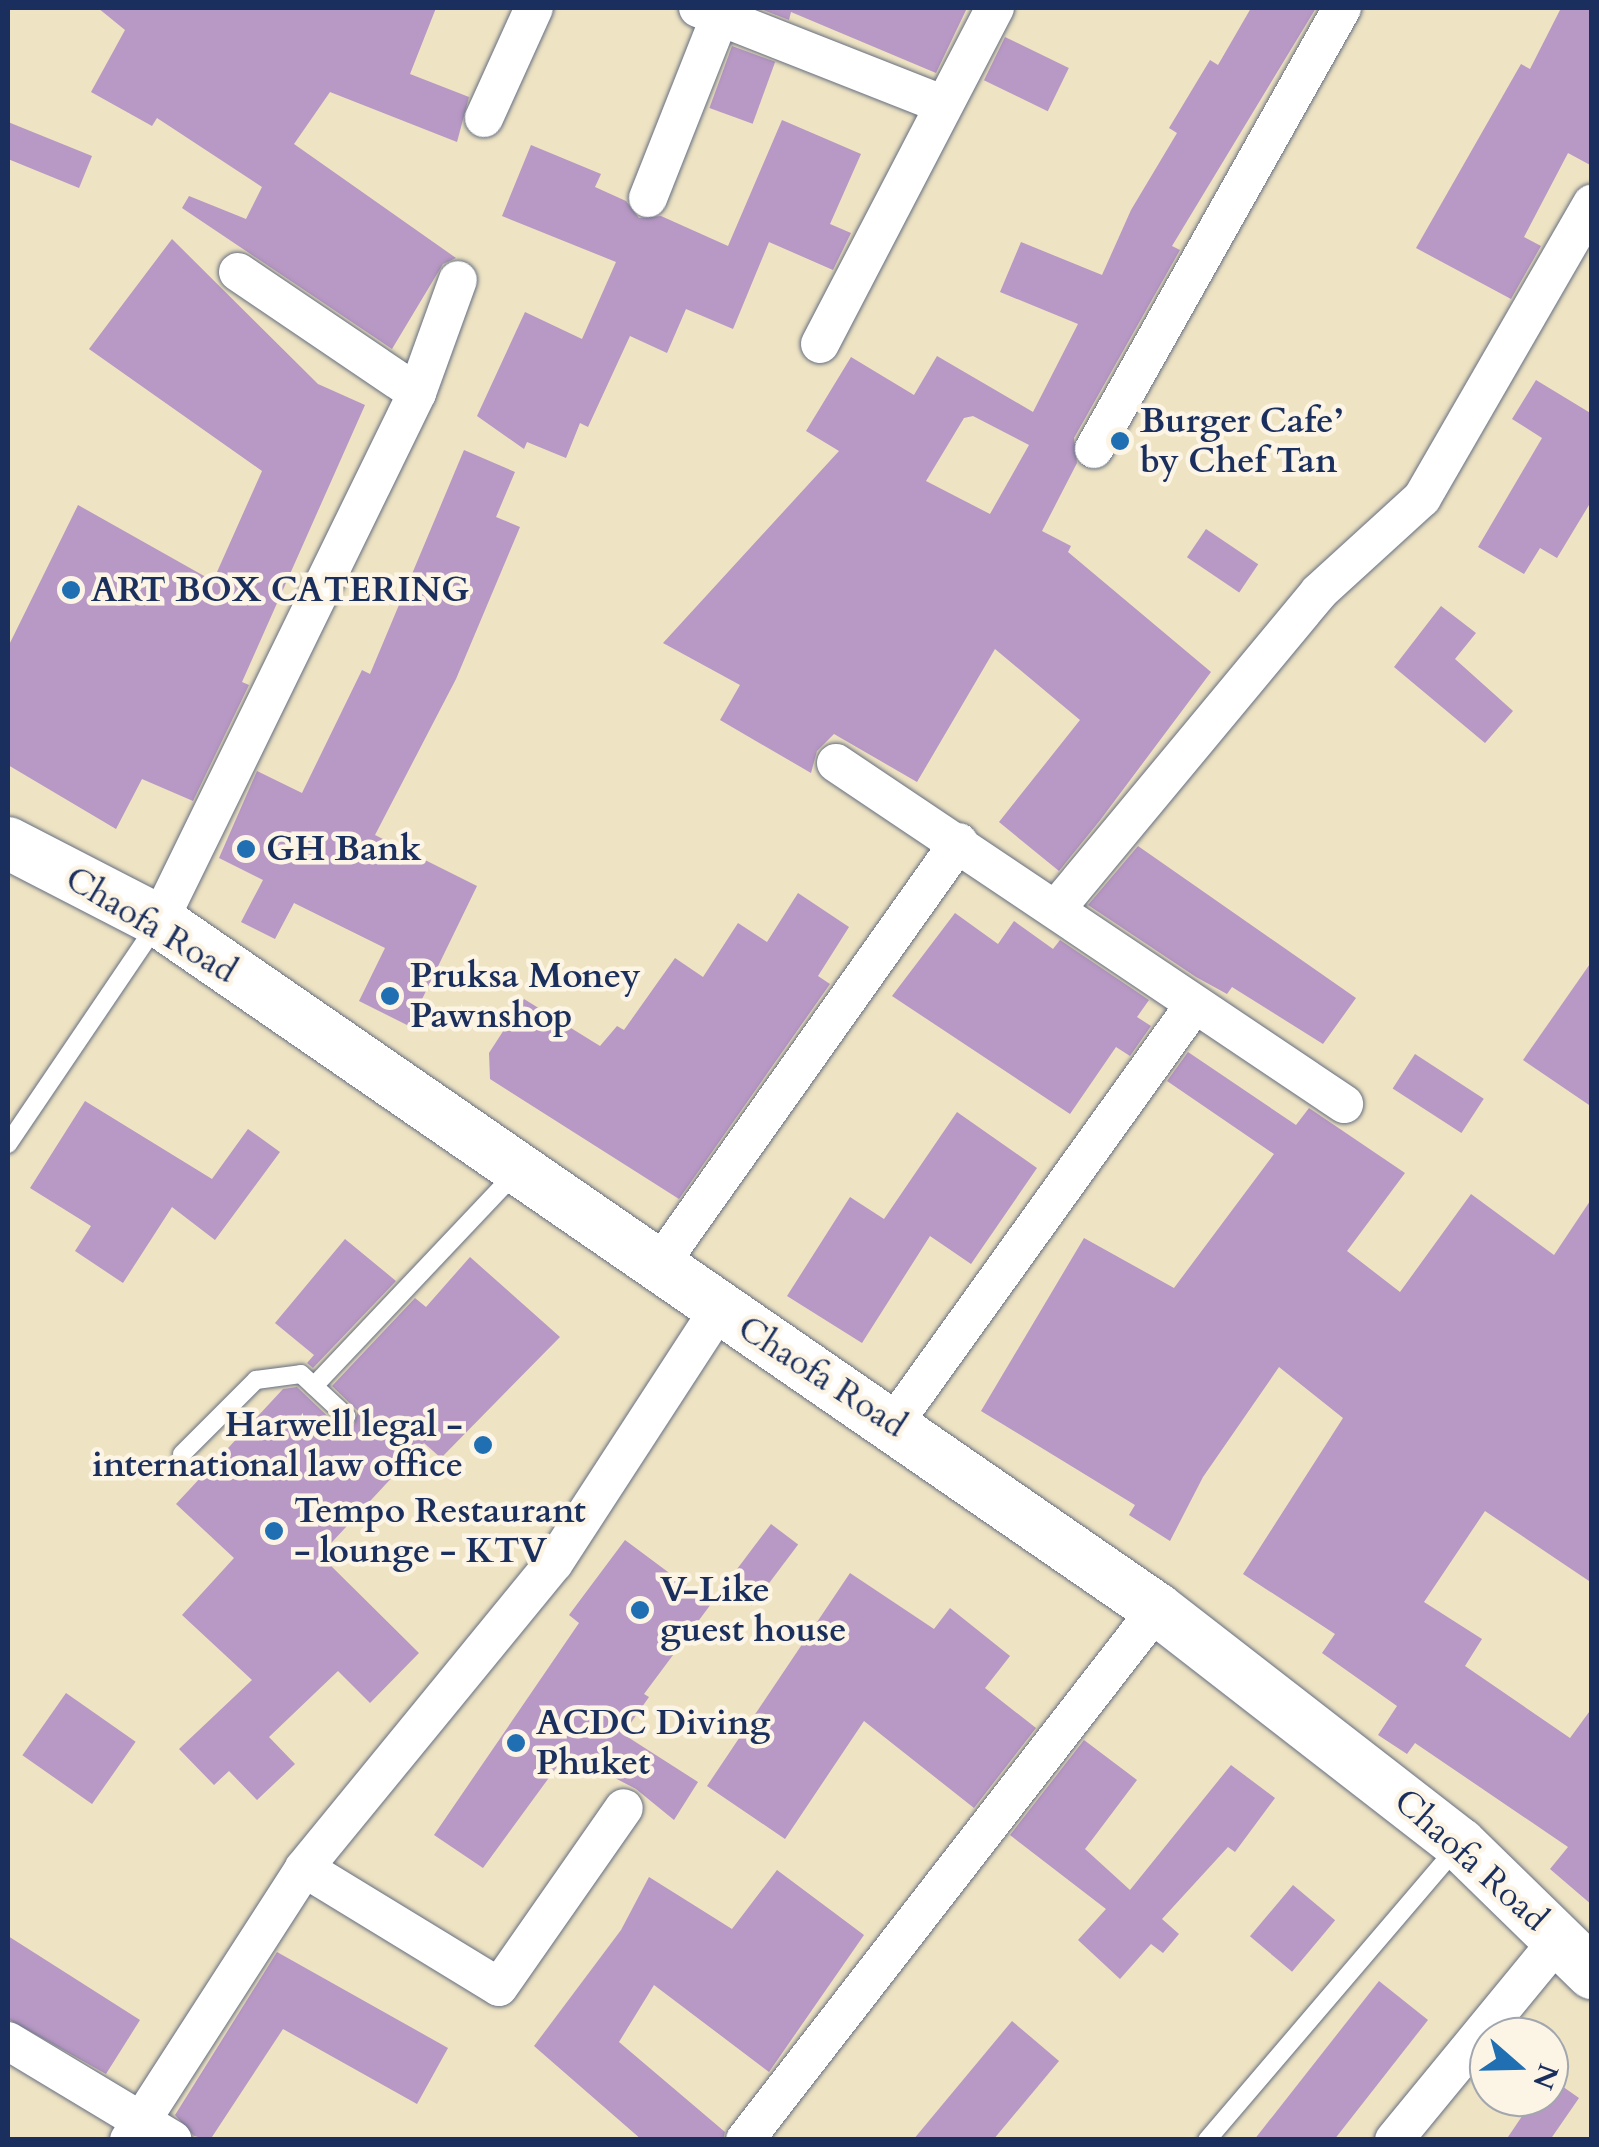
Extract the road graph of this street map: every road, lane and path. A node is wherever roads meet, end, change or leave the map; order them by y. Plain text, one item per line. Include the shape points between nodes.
1 (534, 8) edge
2 (995, 8) edge
3 (1342, 8) edge
4 (709, 12) edge
5 (944, 105) junction
6 (484, 118) dead end
7 (648, 198) dead end
8 (1592, 203) edge
9 (238, 272) dead end
10 (458, 280) dead end
11 (820, 344) dead end
12 (417, 393) junction
13 (1094, 449) dead end
14 (836, 763) dead end
15 (959, 842) junction
16 (8, 843) edge
17 (1056, 909) junction
18 (159, 920) junction
19 (1194, 1006) junction
20 (1344, 1104) dead end
21 (8, 1144) edge
22 (518, 1170) junction
23 (657, 1268) junction
24 (718, 1310) junction
25 (314, 1386) junction
26 (346, 1416) dead end
27 (894, 1422) junction
28 (182, 1454) dead end
29 (1158, 1609) junction
30 (624, 1808) dead end
31 (1460, 1844) junction
32 (304, 1868) junction
33 (1575, 1956) edge
34 (8, 2041) edge
35 (135, 2130) edge
36 (173, 2140) edge
37 (745, 2140) edge
38 (1207, 2140) edge
39 (1394, 2140) edge

1 - 6 street
2 - 5 street
3 - 13 street
4 - 5 street
4 - 7 street
5 - 11 street
8 - 17 street via 1422,498 1319,592
9 - 12 street
10 - 12 street
12 - 18 street
14 - 15 street
15 - 17 street
15 - 23 street
16 - 18 main road, Chaofa Road
17 - 19 street
18 - 21 lane
18 - 22 main road, Chaofa Road
19 - 20 street
19 - 27 street
22 - 23 main road, Chaofa Road
22 - 25 lane
23 - 24 main road, Chaofa Road
24 - 27 main road, Chaofa Road
24 - 32 street via 554,1562
25 - 26 lane
25 - 28 lane via 301,1374 256,1380
27 - 29 main road, Chaofa Road
29 - 31 main road, Chaofa Road
29 - 37 street
30 - 32 street via 499,1987
31 - 33 main road, Chaofa Road
31 - 38 lane
32 - 35 street
33 - 39 street
34 - 35 street
35 - 36 street

